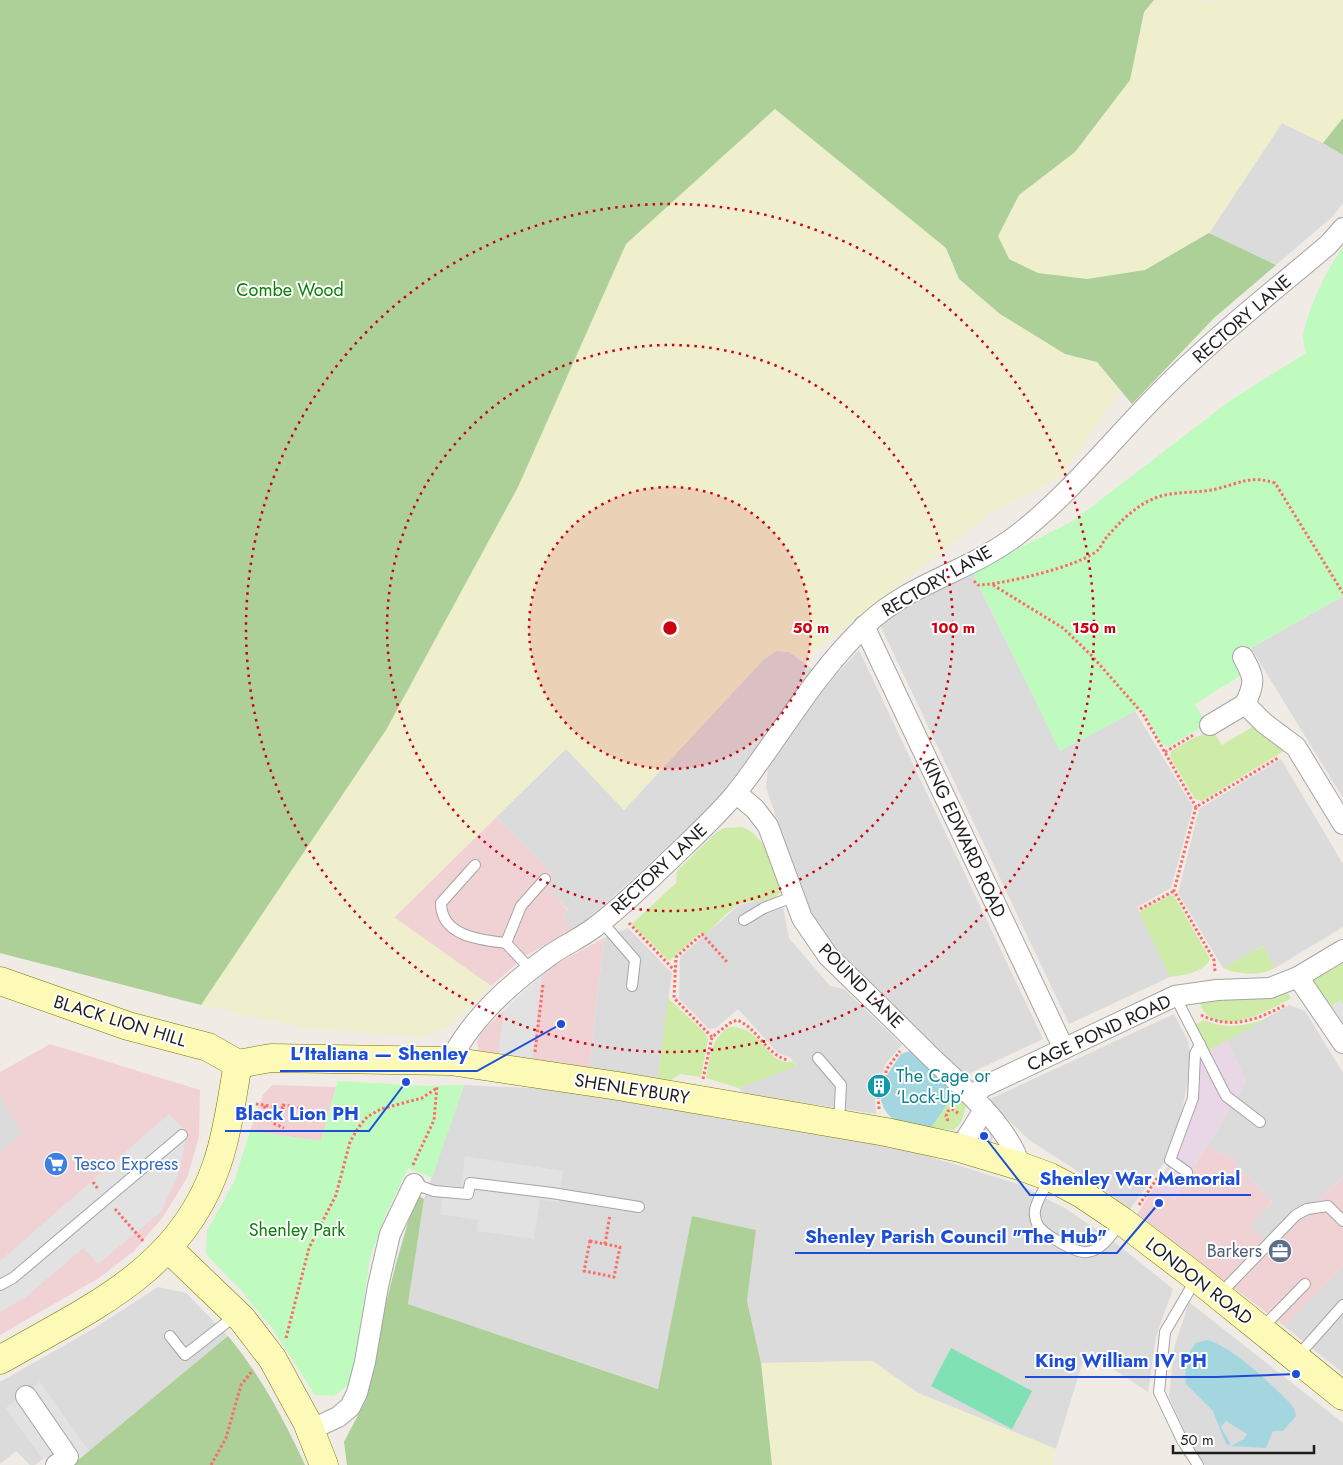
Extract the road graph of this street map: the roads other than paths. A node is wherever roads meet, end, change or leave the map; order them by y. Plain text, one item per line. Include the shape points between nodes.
1 (1343, 228) edge
2 (864, 626) junction
3 (1243, 657) dead end
4 (1245, 704) junction
5 (1210, 725) road end
6 (736, 793) junction
7 (1343, 824) edge
8 (475, 864) dead end
9 (545, 879) dead end
10 (795, 896) junction
11 (609, 916) junction
12 (744, 920) dead end
13 (506, 943) junction
14 (1343, 950) edge
15 (531, 970) junction
16 (0, 981) edge
17 (1302, 985) junction
18 (632, 986) dead end
19 (1179, 1004) junction
20 (1343, 1043) edge
21 (1200, 1044) junction
22 (1064, 1050) junction
23 (818, 1058) dead end
24 (238, 1064) junction
25 (441, 1077) junction
26 (978, 1103) junction
27 (1260, 1122) dead end
28 (839, 1124) junction
29 (182, 1134) dead end
30 (960, 1148) junction
31 (1020, 1166) junction
32 (1187, 1172) dead end
33 (1050, 1177) junction
34 (414, 1184) joint
35 (639, 1207) dead end
36 (1343, 1221) edge
37 (1124, 1223) junction
38 (157, 1246) junction
39 (1197, 1278) junction
40 (1305, 1284) dead end
41 (0, 1285) edge
42 (1219, 1296) junction
43 (1343, 1305) edge
44 (237, 1314) junction
45 (1261, 1329) junction
46 (170, 1336) dead end
47 (1297, 1357) junction
48 (0, 1360) edge
49 (26, 1396) dead end
50 (1343, 1396) edge
51 (310, 1430) junction
52 (56, 1465) edge
53 (324, 1465) edge
54 (1198, 1465) edge

1 - 2 street, RECTORY LANE via 1328,245 1223,332 1161,390 1058,499 1016,536 917,589
2 - 6 street, RECTORY LANE via 821,675
2 - 22 street, KING EDWARD ROAD
3 - 4 street via 1254,682
4 - 5 street
4 - 7 street via 1296,747
6 - 10 street, POUND LANE via 755,809 768,826
6 - 11 street, RECTORY LANE via 704,828
8 - 13 lane via 441,903 441,913 445,922 479,940
9 - 13 lane via 521,906
10 - 12 lane
10 - 26 street, POUND LANE via 802,918 828,956
11 - 15 street, RECTORY LANE
11 - 18 lane via 634,960
13 - 15 lane
14 - 17 street, CAGE POND ROAD
15 - 25 street, RECTORY LANE via 473,1025
16 - 24 main road, BLACK LION HILL via 128,1026 208,1047
17 - 19 street, CAGE POND ROAD via 1217,990
17 - 20 street
19 - 21 lane
19 - 22 street, CAGE POND ROAD
21 - 27 lane via 1226,1096
21 - 32 lane via 1194,1054 1193,1098 1170,1160
22 - 26 street, CAGE POND ROAD via 983,1087
23 - 28 lane via 841,1085
24 - 25 main road, SHENLEYBURY via 272,1058
24 - 38 main road via 218,1163 207,1190 192,1218
25 - 28 main road, SHENLEYBURY via 532,1073
26 - 30 street
26 - 31 street, POUND LANE via 1007,1137
28 - 30 main road, SHENLEYBURY
29 - 41 lane via 13,1278
30 - 31 main road, SHENLEYBURY
31 - 33 main road, LONDON ROAD
33 - 37 main road, LONDON ROAD
33 - 37 lane via 1035,1209 1036,1219 1040,1228 1071,1249 1086,1253 1097,1249
34 - 35 lane via 434,1191 468,1194 470,1183
34 - 51 street via 390,1234 357,1393 350,1407 338,1417
36 - 42 lane via 1328,1206 1307,1209 1296,1215
37 - 39 main road, LONDON ROAD
38 - 44 main road
38 - 48 main road via 147,1270 114,1295
39 - 42 main road, LONDON ROAD
39 - 54 lane via 1165,1332 1158,1392
40 - 45 lane
42 - 45 main road, LONDON ROAD
43 - 47 lane
44 - 46 lane via 185,1355
44 - 51 main road via 272,1358
45 - 47 main road, LONDON ROAD
47 - 50 main road, LONDON ROAD
49 - 52 street via 68,1457
51 - 53 main road

